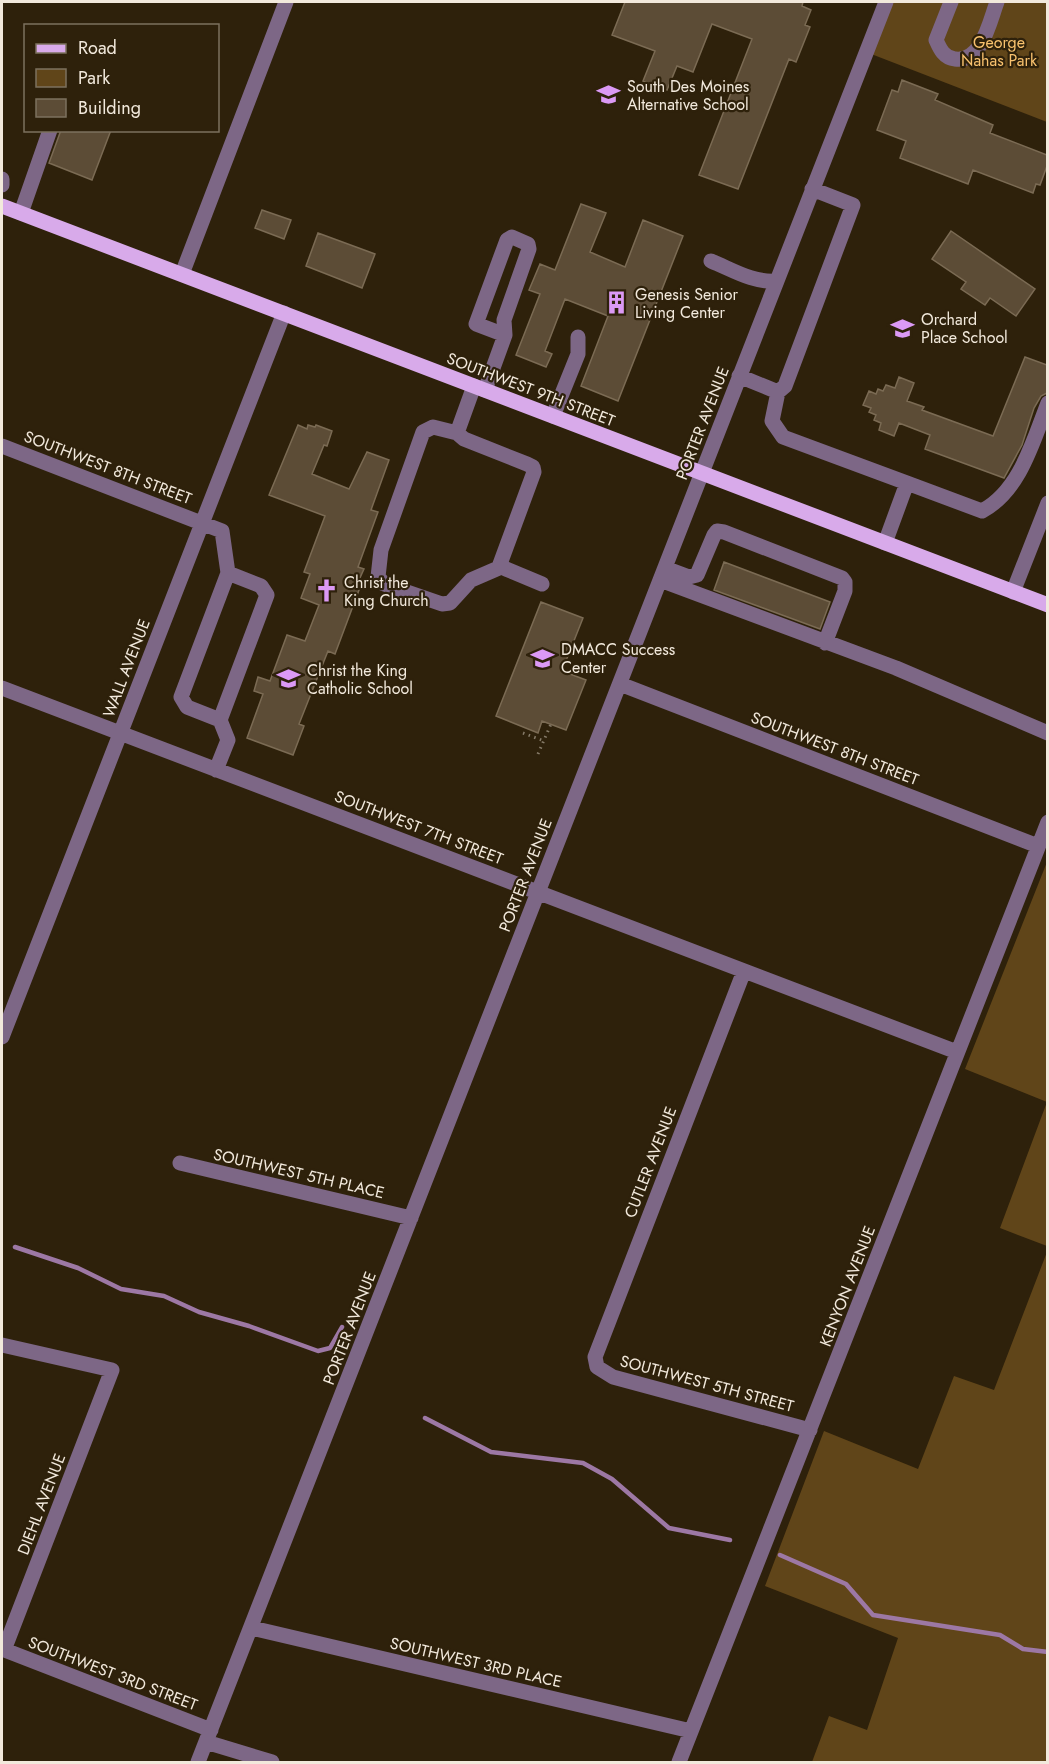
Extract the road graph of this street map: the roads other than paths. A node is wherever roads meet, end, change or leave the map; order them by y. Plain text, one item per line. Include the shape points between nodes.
1 (286, 2) edge
2 (886, 2) edge
3 (951, 2) edge
4 (997, 2) edge
5 (49, 132) edge
6 (2, 179) edge
7 (2, 184) edge
8 (812, 189) junction
9 (2, 206) edge
10 (21, 213) junction
11 (711, 261) dead end
12 (182, 274) junction
13 (777, 281) junction
14 (284, 313) junction
15 (505, 335) junction
16 (578, 337) dead end
17 (740, 376) junction
18 (480, 388) junction
19 (778, 392) junction
20 (1047, 404) edge
21 (553, 416) junction
22 (457, 433) junction
23 (2, 446) edge
24 (702, 473) junction
25 (908, 483) junction
26 (1047, 503) edge
27 (202, 522) junction
28 (885, 543) junction
29 (501, 567) junction
30 (228, 573) junction
31 (662, 574) junction
32 (542, 584) dead end
33 (1013, 592) junction
34 (1047, 605) edge
35 (825, 643) junction
36 (620, 684) junction
37 (2, 688) edge
38 (220, 720) junction
39 (120, 733) junction
40 (1047, 733) edge
41 (216, 770) junction
42 (1047, 822) edge
43 (1038, 846) junction
44 (538, 892) junction
45 (744, 971) junction
46 (2, 1037) edge
47 (957, 1052) junction
48 (180, 1163) dead end
49 (411, 1218) junction
50 (2, 1345) edge
51 (597, 1367) joint
52 (810, 1430) junction
53 (252, 1628) junction
54 (3, 1650) edge
55 (691, 1731) junction
56 (209, 1736) junction
57 (198, 1762) edge
58 (272, 1762) edge
59 (679, 1762) edge

1 - 12 street
2 - 8 street, PORTER AVENUE
3 - 4 street via 936,40 940,51 955,59 966,59 985,33
5 - 10 street
6 - 7 street
8 - 13 street, PORTER AVENUE
8 - 19 street via 853,205 785,386
9 - 10 main road, SOUTHWEST 9TH STREET
10 - 12 main road, SOUTHWEST 9TH STREET
11 - 13 street via 751,278
12 - 14 main road, SOUTHWEST 9TH STREET
13 - 17 street, PORTER AVENUE
14 - 18 main road, SOUTHWEST 9TH STREET
14 - 27 street, WALL AVENUE
15 - 15 street via 504,320 529,249 528,244 512,237 507,240 476,324
15 - 18 street
16 - 21 street via 578,354
17 - 19 street
17 - 24 street, PORTER AVENUE
18 - 21 main road, SOUTHWEST 9TH STREET
18 - 22 street
19 - 25 street via 772,422 783,437
20 - 25 street via 1024,463 996,504 982,511
21 - 24 main road, SOUTHWEST 9TH STREET
22 - 29 street via 533,467
22 - 29 street via 433,427 423,432 381,550 378,577 384,584 442,604 454,600 471,580
23 - 27 street, SOUTHWEST 8TH STREET
24 - 28 main road, SOUTHWEST 9TH STREET
24 - 31 street, PORTER AVENUE
25 - 28 street
26 - 33 street
27 - 30 street, SOUTHWEST 8TH STREET via 222,531
27 - 39 street, WALL AVENUE
28 - 33 main road, SOUTHWEST 9TH STREET
29 - 32 street
30 - 38 street via 181,697 187,707
30 - 38 street via 261,586 267,595
31 - 35 street
31 - 35 street via 697,575 717,531 842,578 845,591
31 - 36 street, PORTER AVENUE
33 - 34 main road, SOUTHWEST 9TH STREET
35 - 40 street via 896,668
36 - 43 street, SOUTHWEST 8TH STREET
36 - 44 street, PORTER AVENUE
37 - 39 street, SOUTHWEST 7TH STREET
38 - 41 street via 228,740
39 - 41 street, SOUTHWEST 7TH STREET
39 - 46 street, WALL AVENUE
41 - 44 street, SOUTHWEST 7TH STREET
42 - 43 street, KENYON AVENUE
43 - 47 street, KENYON AVENUE
44 - 45 street, SOUTHWEST 7TH STREET
44 - 49 street, PORTER AVENUE
45 - 47 street, SOUTHWEST 7TH STREET
45 - 51 street, CUTLER AVENUE via 597,1349
47 - 52 street, KENYON AVENUE
48 - 49 street, SOUTHWEST 5TH PLACE
49 - 53 street, PORTER AVENUE
50 - 54 street, DIEHL AVENUE via 112,1370
51 - 52 street, SOUTHWEST 5TH STREET via 612,1377
52 - 55 street, KENYON AVENUE
53 - 55 street, SOUTHWEST 3RD PLACE
53 - 56 street, PORTER AVENUE
54 - 56 street, SOUTHWEST 3RD STREET
55 - 59 street, KENYON AVENUE
56 - 57 street, PORTER AVENUE
56 - 58 street, SOUTHWEST 3RD STREET

